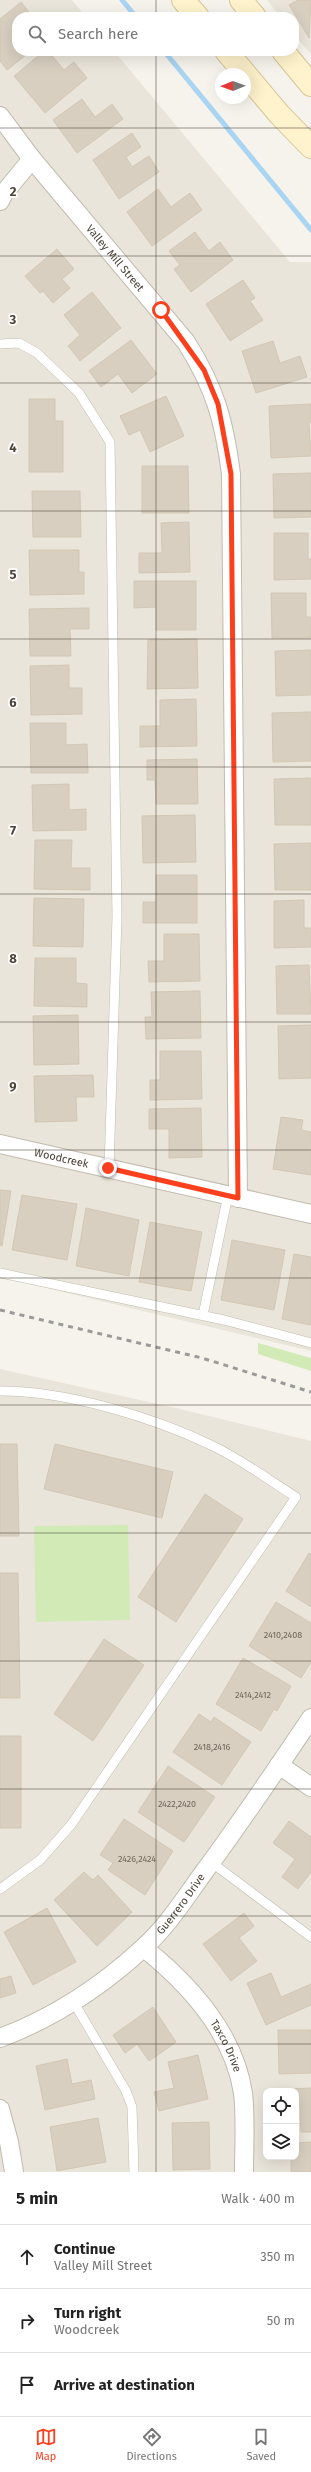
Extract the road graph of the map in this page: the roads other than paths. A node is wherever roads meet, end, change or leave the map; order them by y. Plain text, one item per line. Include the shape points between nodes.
1 (183, 0) edge
2 (241, 0) edge
3 (194, 12) edge
4 (251, 12) edge
5 (230, 56) edge
6 (287, 56) edge
7 (311, 85) edge
8 (0, 116) edge
9 (311, 147) edge
10 (32, 159) junction
11 (0, 201) edge
12 (0, 344) edge
13 (0, 1144) edge
14 (108, 1168) junction
15 (233, 1197) junction
16 (311, 1214) edge
17 (0, 1273) edge
18 (203, 1315) junction
19 (311, 1343) edge
20 (0, 1391) edge
21 (311, 1718) edge
22 (279, 1765) junction
23 (311, 1788) edge
24 (211, 1862) junction
25 (0, 1889) edge
26 (311, 1937) edge
27 (144, 1948) junction
28 (73, 2001) junction
29 (0, 2038) edge
30 (0, 2109) edge
31 (14, 2172) edge
32 (134, 2172) edge
33 (244, 2172) edge

1 - 3 main road
2 - 4 main road
5 - 9 main road via 279,114
6 - 7 main road
8 - 10 street, Valley Mill Street
10 - 11 street
10 - 15 street, Valley Mill Street via 186,342 204,370 218,404 227,442 231,474
12 - 14 lane via 19,343 37,353 79,393 110,442 117,917
13 - 14 street, Woodcreek
14 - 15 street, Woodcreek
15 - 16 street, Woodcreek
15 - 18 lane
17 - 18 lane
18 - 19 lane
20 - 25 lane via 66,1399 162,1424 214,1446 296,1497 71,1825 40,1860
21 - 22 street, Guerrero Drive
22 - 23 street
22 - 24 street, Guerrero Drive
24 - 26 lane
24 - 27 street, Guerrero Drive via 174,1913
27 - 28 street, Guerrero Drive via 90,1992
27 - 33 street, Taxco Drive via 169,1968 212,2018 234,2060 243,2093
28 - 29 street, Guerrero Drive
28 - 32 lane via 126,2091 132,2107
30 - 31 street via 10,2142

